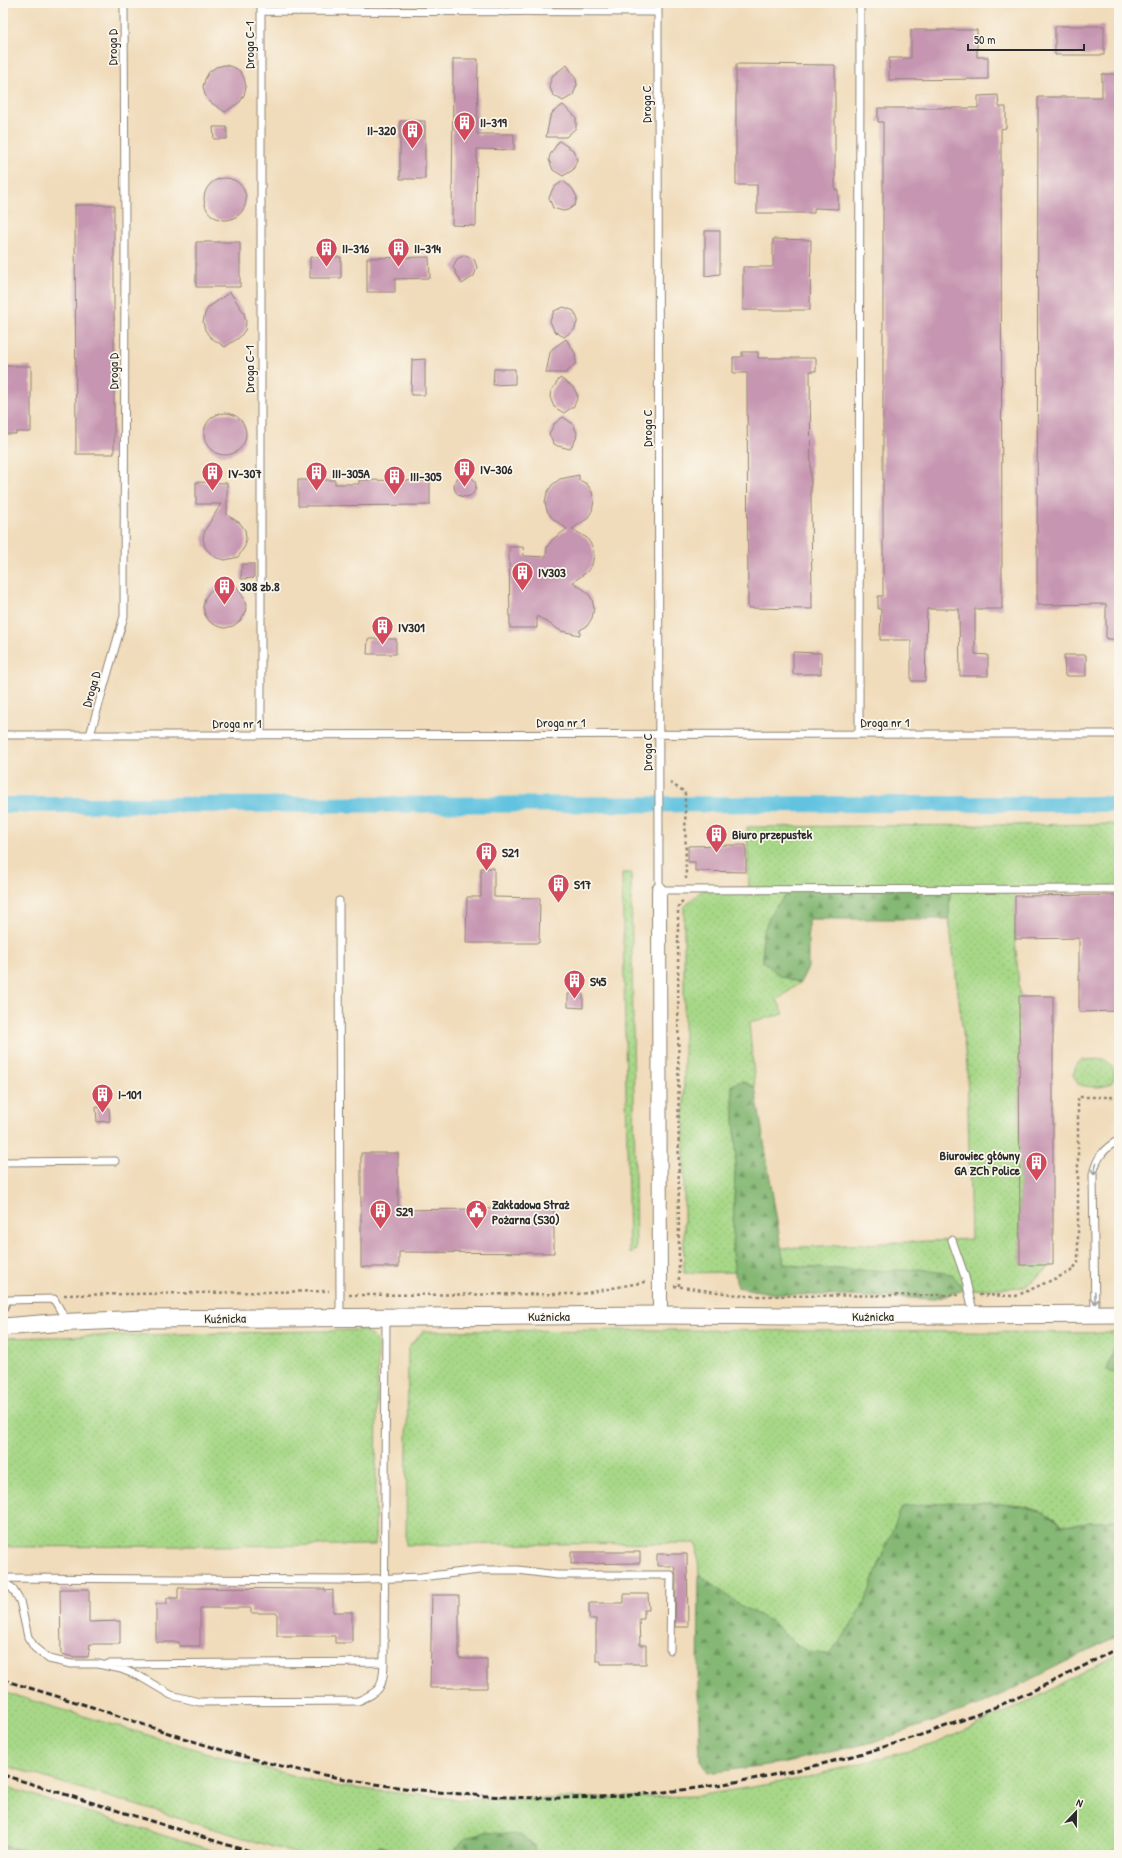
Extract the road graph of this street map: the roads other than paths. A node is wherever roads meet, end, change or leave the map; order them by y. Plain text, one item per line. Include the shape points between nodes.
1 (124, 3) edge
2 (658, 3) edge
3 (860, 3) edge
4 (261, 7) edge
5 (658, 12) junction
6 (659, 734) junction
7 (859, 734) junction
8 (1119, 734) edge
9 (3, 735) edge
10 (90, 735) junction
11 (261, 735) junction
12 (1119, 889) edge
13 (659, 890) junction
14 (339, 901) dead end
15 (1119, 1140) edge
16 (115, 1161) dead end
17 (3, 1162) edge
18 (952, 1240) dead end
19 (3, 1310) edge
20 (1095, 1314) junction
21 (1119, 1314) edge
22 (660, 1315) junction
23 (974, 1315) junction
24 (340, 1317) junction
25 (386, 1317) junction
26 (68, 1322) junction
27 (3, 1328) edge
28 (3, 1578) edge
29 (385, 1578) junction
30 (3, 1582) edge
31 (670, 1650) dead end
32 (384, 1662) junction
33 (98, 1664) junction

1 - 10 lane, Droga D via 124,616
2 - 5 lane, Droga C
3 - 7 lane
4 - 5 lane
4 - 11 lane, Droga C-1
5 - 6 lane, Droga C
6 - 7 lane, Droga nr 1
6 - 11 lane, Droga nr 1
6 - 13 lane, Droga C
7 - 8 lane, Droga nr 1
9 - 10 lane, Droga nr 1
10 - 11 lane, Droga nr 1
12 - 13 lane
13 - 22 street
14 - 24 lane
15 -> 20 lane via 1099,1156 1093,1175
16 - 17 lane
18 - 23 lane via 965,1277
19 - 26 lane via 7,1300 54,1299
20 - 21 street, Kuźnicka
20 - 23 street, Kuźnicka
22 - 23 street, Kuźnicka
22 - 25 street, Kuźnicka
24 - 25 street, Kuźnicka
24 - 26 street, Kuźnicka
25 - 29 lane
26 - 27 street, Kuźnicka
28 - 29 lane
29 - 31 lane via 421,1577 480,1570 518,1570 558,1575 671,1576
29 - 32 lane
30 - 33 lane via 12,1588 20,1601 28,1637 36,1648 49,1659 71,1664
32 - 33 lane
32 - 33 lane via 383,1680 375,1694 358,1700 240,1703 199,1702 171,1695 139,1676

